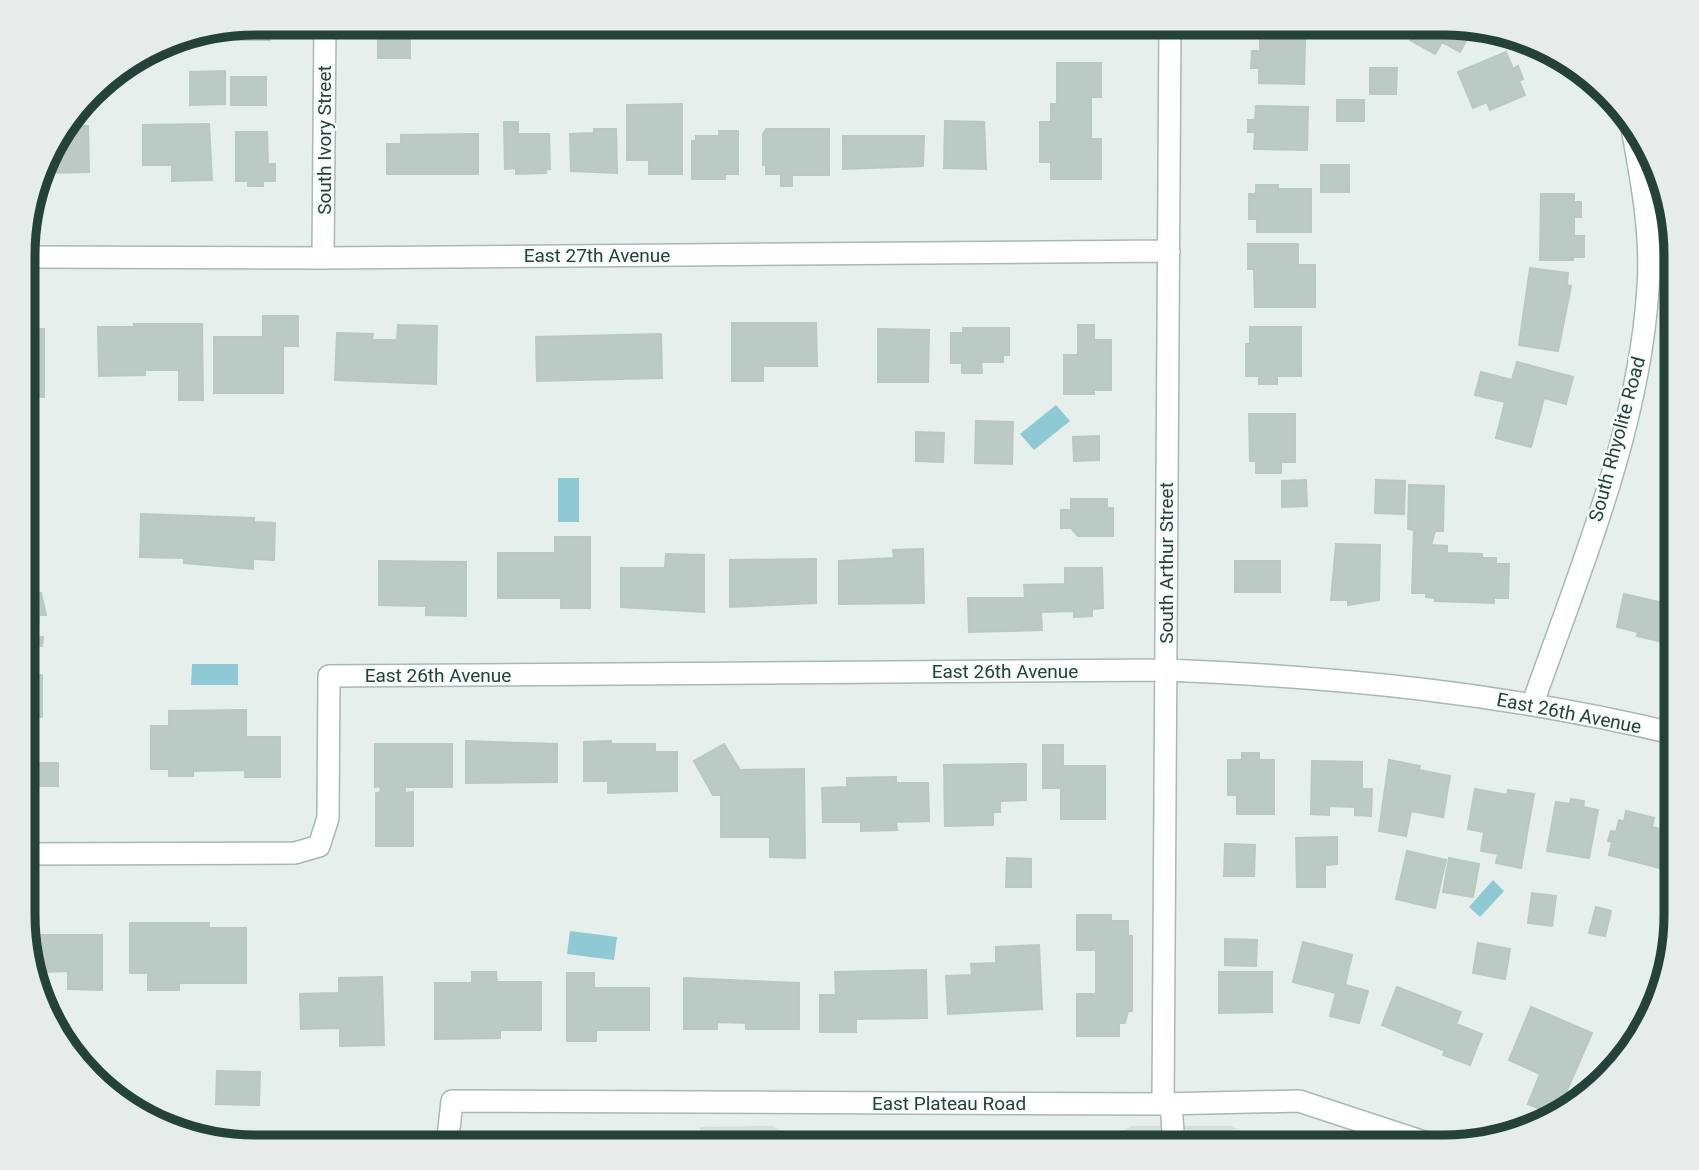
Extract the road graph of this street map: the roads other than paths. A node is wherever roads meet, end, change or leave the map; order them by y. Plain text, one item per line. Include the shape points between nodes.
1 (325, 35) edge
2 (1170, 35) edge
3 (1635, 144) edge
4 (1168, 251) junction
5 (35, 257) edge
6 (323, 258) junction
7 (1166, 670) junction
8 (1533, 703) junction
9 (1664, 731) edge
10 (35, 854) edge
11 (1167, 1103) junction
12 (448, 1135) edge
13 (1172, 1135) edge
14 (1402, 1135) edge

1 - 6 street, South Ivory Street
2 - 4 street, South Arthur Street
3 - 8 street, South Rhyolite Road via 1647,220 1648,286 1641,347 1602,506
4 - 6 street, East 27th Avenue
4 - 7 street, South Arthur Street
5 - 6 street, East 27th Avenue
7 - 8 street, East 26th Avenue via 1387,683
7 - 10 street, East 26th Avenue via 329,676 328,817 319,846 295,853
7 - 11 street, South Arthur Street
8 - 9 street, East 26th Avenue
11 - 12 street, East Plateau Road via 452,1101
11 - 13 street, South Arthur Street
11 - 14 street, East Plateau Road via 1299,1101

